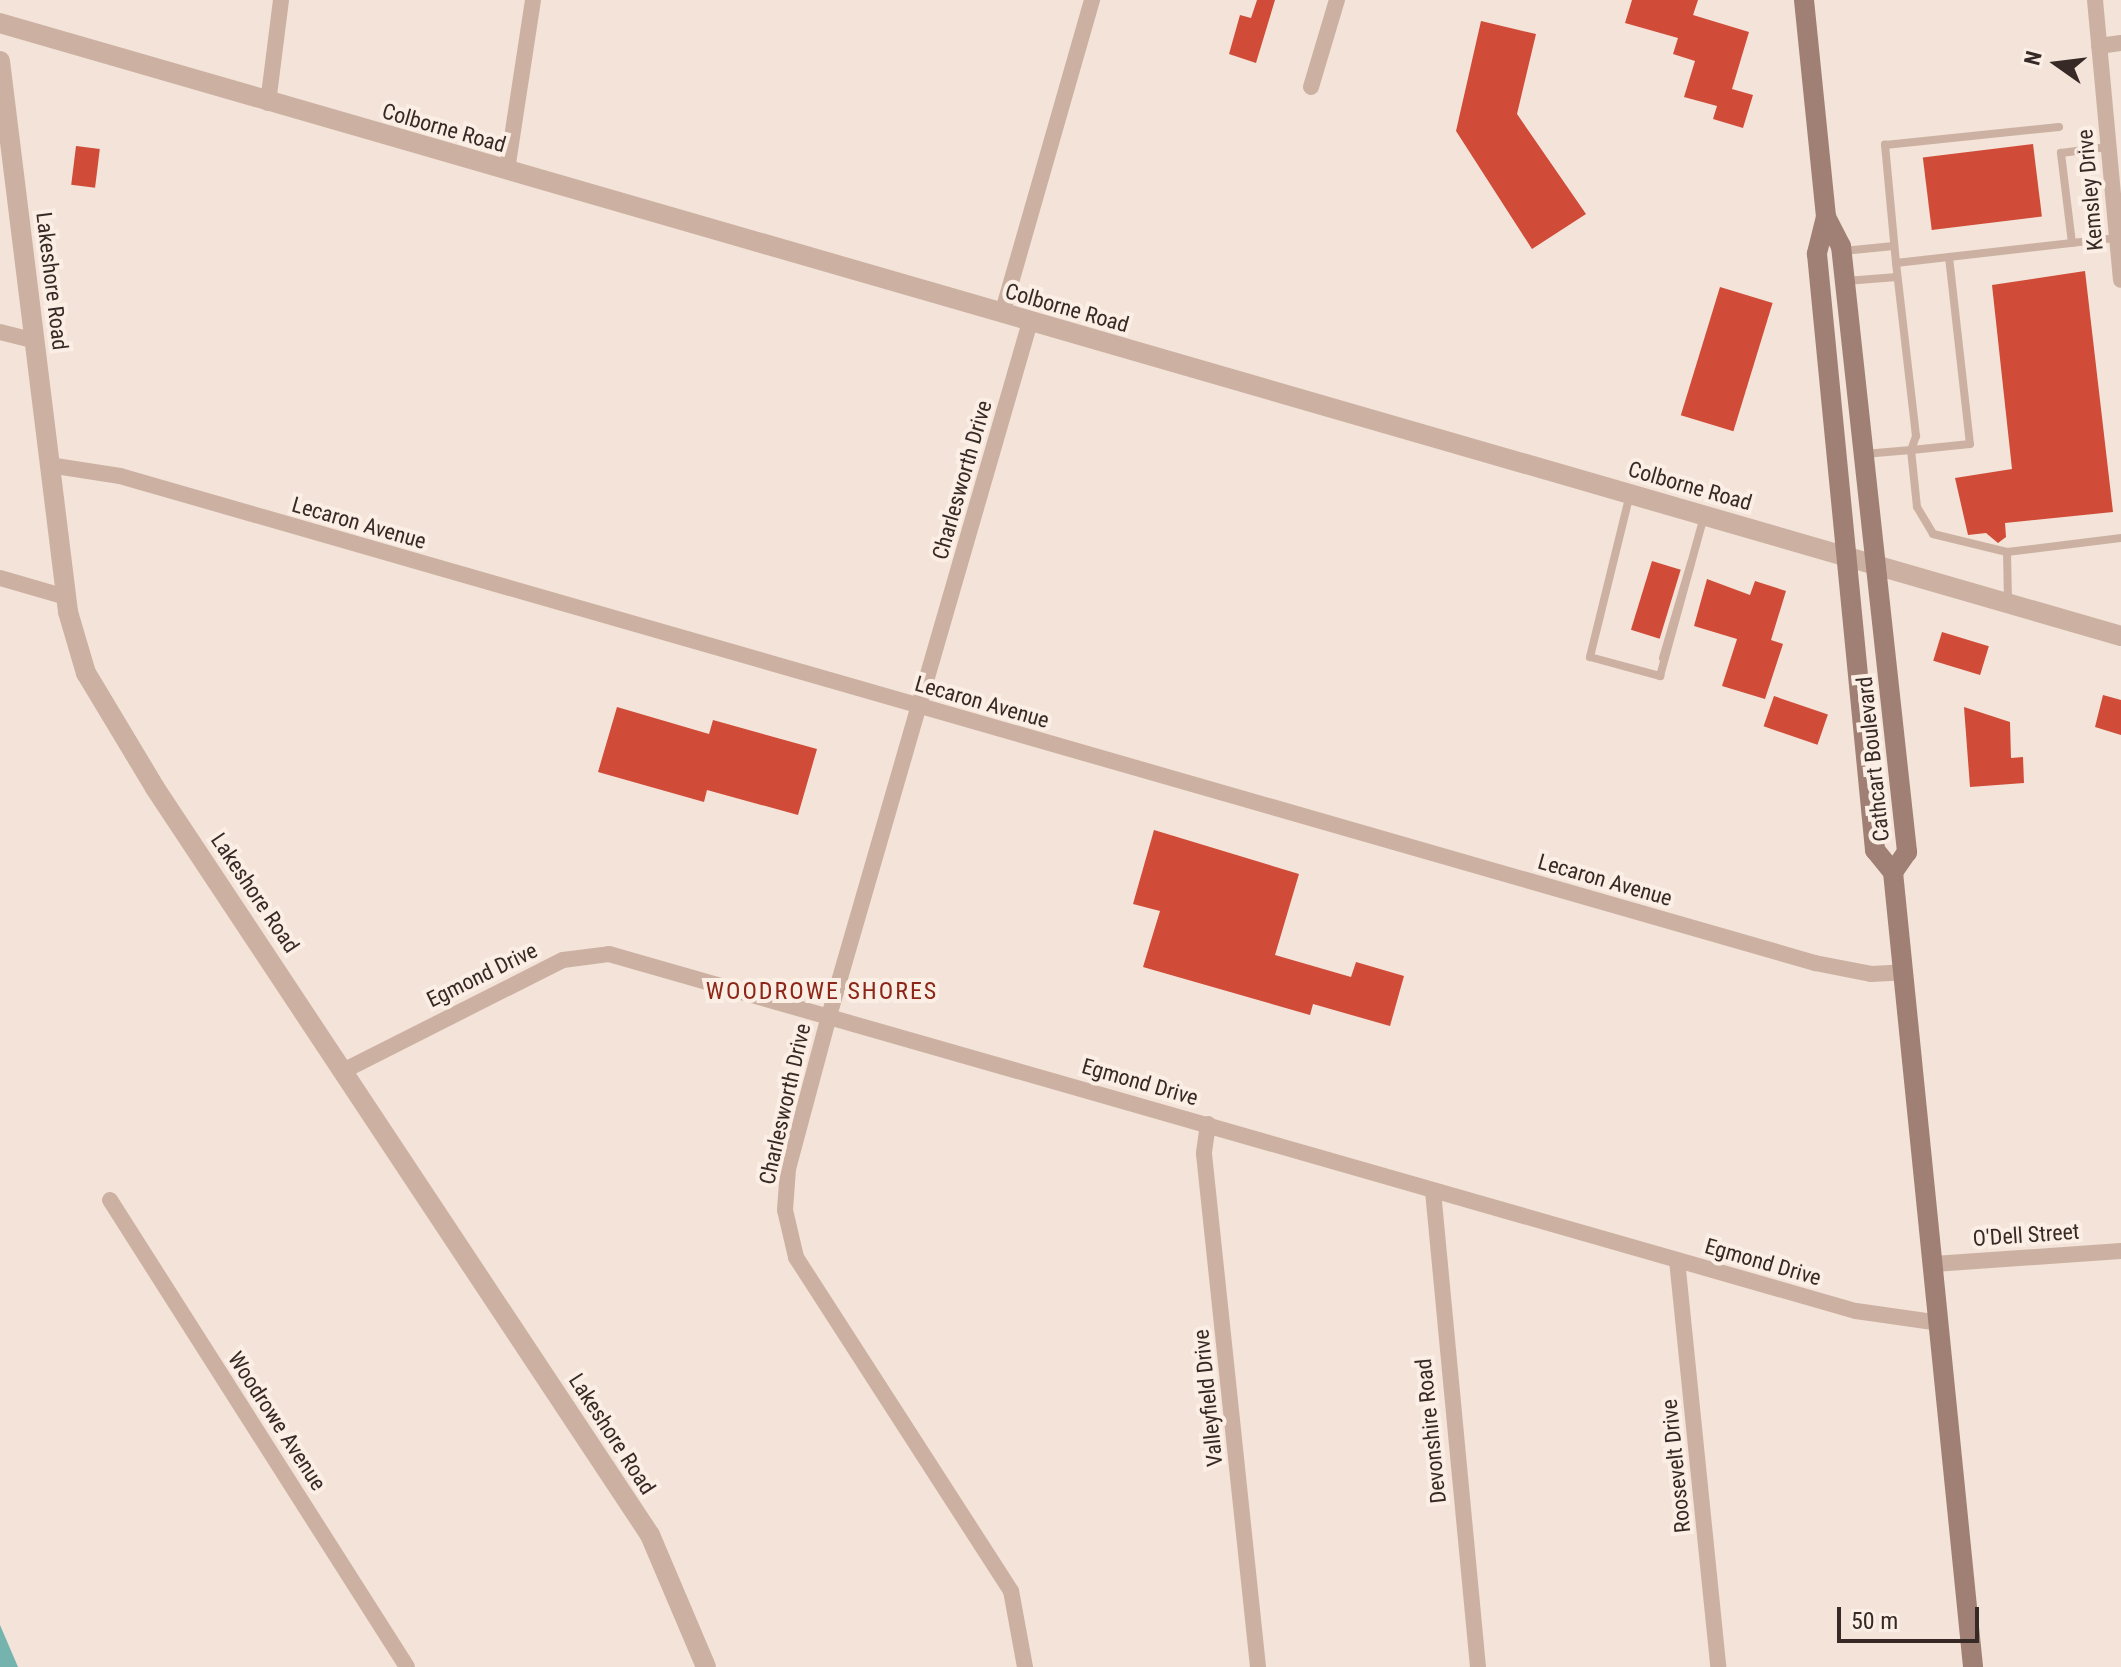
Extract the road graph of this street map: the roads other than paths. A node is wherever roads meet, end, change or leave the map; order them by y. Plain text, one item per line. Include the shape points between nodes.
1 (281, 0) edge
2 (533, 0) edge
3 (1092, 0) edge
4 (1337, 0) edge
5 (1804, 0) edge
6 (2095, 0) edge
7 (0, 23) edge
8 (2121, 43) edge
9 (2099, 46) junction
10 (0, 61) edge
11 (1311, 87) dead end
12 (268, 103) junction
13 (2059, 127) dead end
14 (2108, 147) junction
15 (507, 170) junction
16 (1826, 217) junction
17 (2117, 238) junction
18 (2072, 243) junction
19 (1894, 246) junction
20 (1842, 251) junction
21 (1949, 257) junction
22 (1896, 263) junction
23 (1897, 277) junction
24 (2121, 280) edge
25 (1845, 281) junction
26 (1002, 314) junction
27 (1030, 322) junction
28 (0, 332) edge
29 (35, 341) junction
30 (1911, 450) junction
31 (1864, 454) junction
32 (49, 465) junction
33 (1630, 494) junction
34 (1704, 515) junction
35 (2121, 538) edge
36 (2007, 552) junction
37 (1847, 556) junction
38 (1876, 564) junction
39 (0, 578) edge
40 (66, 597) junction
41 (2008, 602) junction
42 (2121, 636) edge
43 (920, 707) junction
44 (1893, 872) junction
45 (1904, 972) junction
46 (829, 1016) junction
47 (345, 1070) junction
48 (1208, 1124) junction
49 (1433, 1191) junction
50 (110, 1200) dead end
51 (2121, 1251) edge
52 (1677, 1260) junction
53 (1934, 1264) junction
54 (1940, 1323) junction
55 (407, 1667) edge
56 (706, 1667) edge
57 (1025, 1667) edge
58 (1258, 1667) edge
59 (1478, 1667) edge
60 (1718, 1667) edge
61 (1973, 1667) edge

1 - 12 street
2 - 15 street
3 - 26 street
4 - 11 street
5 - 16 main road
6 - 9 street, Kemsley Drive
7 - 12 street, Colborne Road
8 - 9 street
9 - 14 street, Kemsley Drive
10 - 29 street, Lakeshore Road
12 - 15 street, Colborne Road
13 - 19 lane via 1885,145
14 - 17 street, Kemsley Drive
14 - 18 lane via 2061,153
15 - 26 street, Colborne Road
16 - 20 main road, Cathcart Boulevard
16 - 37 main road, Cathcart Boulevard via 1817,254
17 - 18 lane
17 - 24 street, Kemsley Drive
18 - 21 lane
19 - 20 lane
19 - 22 lane
20 - 25 main road, Cathcart Boulevard
21 - 22 lane
21 - 30 lane via 1970,444
22 - 23 lane
23 - 25 lane
23 - 30 lane via 1916,436
25 - 31 main road, Cathcart Boulevard
26 - 27 street, Colborne Road
27 - 33 street, Colborne Road
27 - 43 street, Charlesworth Drive
28 - 29 street
29 - 32 street, Lakeshore Road
30 - 31 lane
30 - 36 lane via 1922,524 1933,534
31 - 38 main road, Cathcart Boulevard
32 - 40 street, Lakeshore Road
32 - 43 street, Lecaron Avenue via 120,476
33 - 34 street, Colborne Road
33 - 34 lane via 1590,657 1660,676
34 - 37 street, Colborne Road
35 - 36 lane
36 - 41 lane
37 - 38 street, Colborne Road
37 - 44 main road, Cathcart Boulevard via 1875,850
38 - 41 street, Colborne Road
38 - 44 main road, Cathcart Boulevard via 1907,852
39 - 40 street
40 - 47 street, Lakeshore Road via 81,658 103,704
41 - 42 street, Colborne Road
43 - 45 street, Lecaron Avenue via 1815,963 1871,974
43 - 46 street, Charlesworth Drive
44 - 45 main road
45 - 53 main road
46 - 47 street, Egmond Drive via 631,958 586,954
46 - 48 street, Egmond Drive
46 - 57 street, Charlesworth Drive via 788,1169 785,1210 796,1257 1011,1591
47 - 56 street, Lakeshore Road via 655,1544
48 - 49 street, Egmond Drive
48 - 58 street, Valleyfield Drive via 1204,1154
49 - 52 street, Egmond Drive
49 - 59 street, Devonshire Road
50 - 55 street, Woodrowe Avenue
51 - 53 street, O'Dell Street
52 - 54 street, Egmond Drive via 1856,1311
52 - 60 street, Roosevelt Drive
53 - 54 main road
54 - 61 main road

